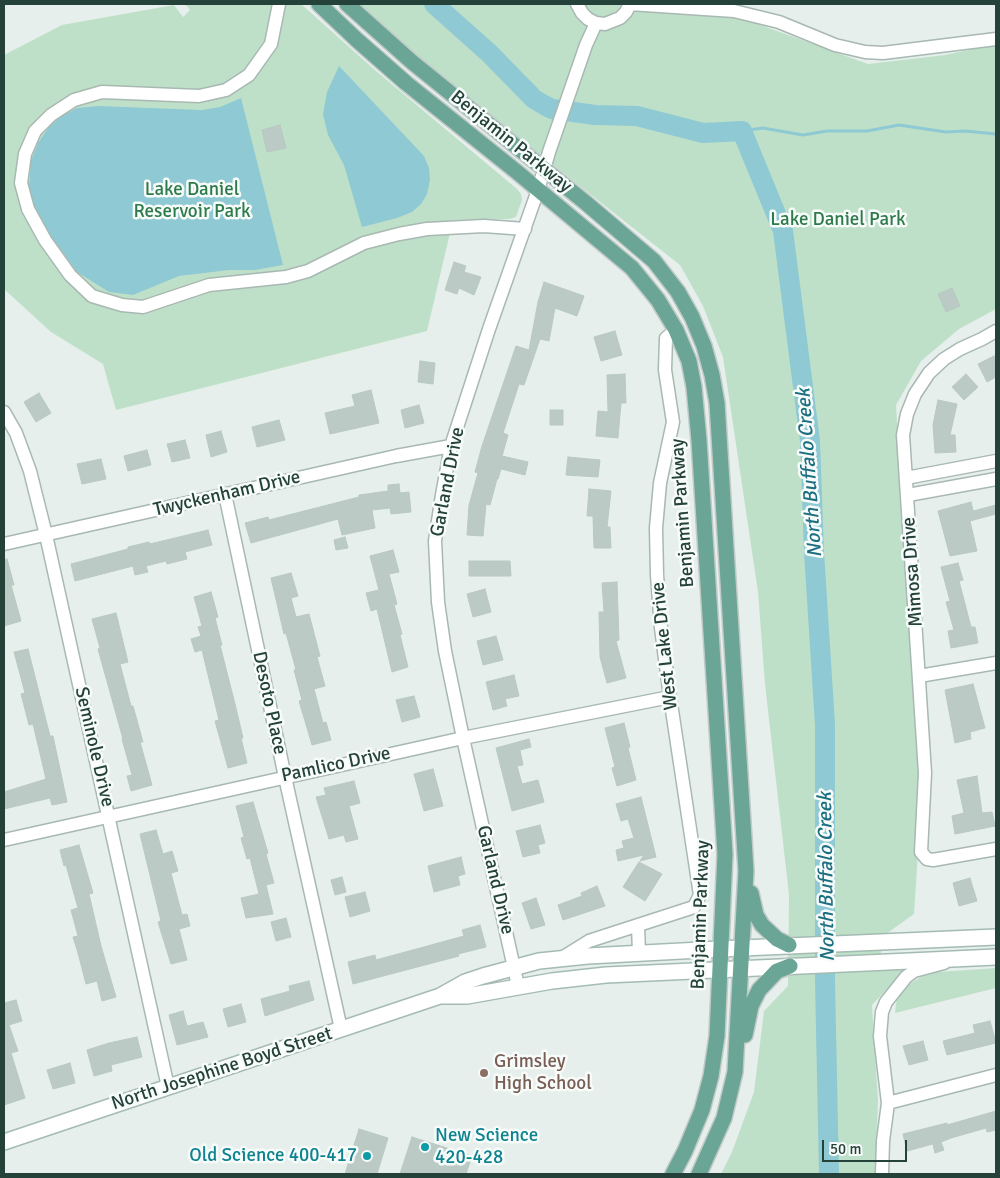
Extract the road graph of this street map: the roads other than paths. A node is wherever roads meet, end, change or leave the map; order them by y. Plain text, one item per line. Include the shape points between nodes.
1 (279, 4) edge
2 (319, 4) edge
3 (347, 4) edge
4 (577, 4) edge
5 (630, 4) edge
6 (759, 4) edge
7 (763, 18) junction
8 (596, 23) junction
9 (996, 39) edge
10 (544, 169) junction
11 (538, 190) junction
12 (525, 229) junction
13 (676, 330) junction
14 (996, 331) edge
15 (4, 412) edge
16 (451, 446) junction
17 (996, 461) edge
18 (906, 478) junction
19 (996, 479) edge
20 (224, 494) junction
21 (908, 495) junction
22 (46, 535) junction
23 (4, 544) edge
24 (996, 663) edge
25 (919, 676) junction
26 (670, 697) junction
27 (463, 738) junction
28 (285, 777) junction
29 (109, 817) junction
30 (4, 840) edge
31 (996, 849) edge
32 (746, 871) junction
33 (638, 926) junction
34 (996, 937) edge
35 (789, 945) junction
36 (742, 948) junction
37 (720, 949) junction
38 (639, 953) junction
39 (996, 957) edge
40 (560, 959) junction
41 (956, 960) junction
42 (514, 966) junction
43 (790, 966) junction
44 (740, 969) junction
45 (719, 970) junction
46 (518, 986) junction
47 (440, 996) junction
48 (341, 1030) junction
49 (735, 1072) junction
50 (996, 1075) edge
51 (168, 1087) junction
52 (888, 1103) junction
53 (4, 1142) edge
54 (673, 1174) edge
55 (699, 1174) edge
56 (882, 1174) edge

1 - 12 street via 271,44 248,75 226,90 198,96 102,92 74,100 51,115 35,131 25,154 21,182 28,209 70,275 92,296 143,307 209,285 286,278 308,271 364,243 399,234 484,226
2 - 11 main road, Benjamin Parkway via 406,83
3 - 10 main road, Benjamin Parkway via 412,62
4 - 8 street via 582,13
5 - 7 street via 734,11
5 - 8 street via 626,12 613,22
6 - 7 street
7 - 9 street via 835,45 864,52 883,53
8 - 10 street, Garland Drive
10 - 11 street, Garland Drive
10 - 32 main road, Benjamin Parkway via 654,261 678,292 704,346 717,403
11 - 12 street, Garland Drive
11 - 13 main road, Benjamin Parkway via 632,268 658,300
12 - 16 street, Garland Drive
13 - 26 street, West Lake Drive via 666,338 665,370 673,422 660,483 656,528 661,628
13 - 37 main road, Benjamin Parkway via 689,361 699,440 725,854
14 - 18 street, Mimosa Drive via 944,359 915,394 907,414 904,436
15 - 22 street, Seminole Drive via 16,433 30,471
16 - 20 street, Twyckenham Drive
16 - 27 street, Garland Drive via 435,541 436,567 441,622
17 - 18 street
18 - 21 street, Mimosa Drive
19 - 21 street
20 - 22 street, Twyckenham Drive
20 - 28 street, Desoto Place
21 - 25 street, Mimosa Drive
22 - 23 street, Twyckenham Drive
22 - 29 street, Seminole Drive
24 - 25 street
25 - 31 street, Mimosa Drive via 925,773 920,845 923,857 933,860
26 - 27 street, Pamlico Drive
26 - 33 street, West Lake Drive via 700,895 694,907
27 - 28 street, Pamlico Drive
27 - 42 street, Garland Drive
28 - 29 street, Pamlico Drive
28 - 48 street, Desoto Place
29 - 30 street, Pamlico Drive
29 - 51 street, Seminole Drive
32 - 35 main road via 756,915 777,939
32 - 36 main road, Benjamin Parkway
33 - 38 street
33 - 40 street, West Lake Drive via 589,941
34 - 35 main road, North Josephine Boyd Street
35 - 36 main road, North Josephine Boyd Street
36 - 37 main road, North Josephine Boyd Street
36 - 44 main road, Benjamin Parkway
37 - 38 main road, North Josephine Boyd Street
37 - 45 main road, Benjamin Parkway
38 - 40 main road, North Josephine Boyd Street
39 - 41 main road, North Josephine Boyd Street
40 - 42 main road, North Josephine Boyd Street
41 - 43 main road, North Josephine Boyd Street
41 - 52 street via 914,972 899,984 886,1002 880,1036
42 - 46 street, Garland Drive
42 - 47 main road, North Josephine Boyd Street via 465,982
43 - 44 main road, North Josephine Boyd Street
43 - 49 main road via 777,971 759,990 751,1006
44 - 45 main road, North Josephine Boyd Street
44 - 49 main road, Benjamin Parkway
45 - 46 main road, North Josephine Boyd Street via 606,975
45 - 54 main road, Benjamin Parkway via 717,1036 711,1076 702,1110
46 - 47 main road, North Josephine Boyd Street via 467,996
47 - 48 main road, North Josephine Boyd Street
48 - 51 main road, North Josephine Boyd Street
49 - 55 main road, Benjamin Parkway via 724,1118
50 - 52 street
51 - 53 main road, North Josephine Boyd Street
52 - 56 street via 882,1141

